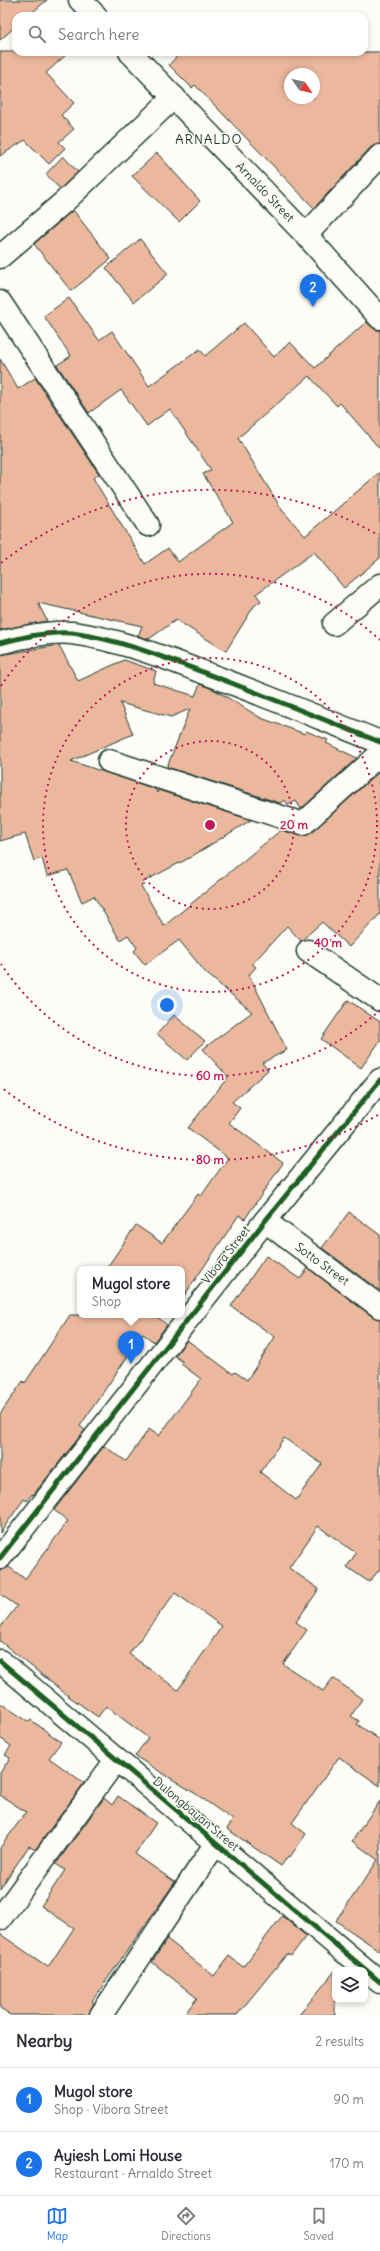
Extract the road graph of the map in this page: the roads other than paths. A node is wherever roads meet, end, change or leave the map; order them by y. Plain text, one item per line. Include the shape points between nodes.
1 (80, 0) edge
2 (92, 12) edge
3 (134, 56) edge
4 (174, 97) junction
5 (380, 156) edge
6 (306, 235) junction
7 (0, 257) edge
8 (0, 302) edge
9 (380, 318) edge
10 (148, 525) dead end
11 (380, 585) edge
12 (334, 624) dead end
13 (0, 643) edge
14 (380, 742) edge
15 (380, 754) edge
16 (109, 761) dead end
17 (308, 952) dead end
18 (380, 1000) edge
19 (380, 1080) edge
20 (265, 1221) junction
21 (380, 1306) edge
22 (0, 1558) edge
23 (0, 1661) edge
24 (116, 1760) junction
25 (216, 1843) junction
26 (0, 1919) edge
27 (380, 1982) edge
28 (101, 2015) edge

1 - 2 street
3 - 4 street, Arnaldo Street
4 - 6 street, Arnaldo Street
4 - 7 street via 64,201
5 - 6 street
6 - 9 street, Arnaldo Street
8 - 10 street
11 - 12 street
13 - 14 street via 28,636 71,633 101,639 161,656
15 - 16 street via 303,824
17 - 18 street
19 - 20 street, Vibora Street
20 - 21 street, Sotto Street
20 - 22 street, Vibora Street
23 - 24 street, Dulongbayan Street
24 - 25 street, Dulongbayan Street
24 - 26 street
25 - 27 street, Dulongbayan Street
25 - 28 street

